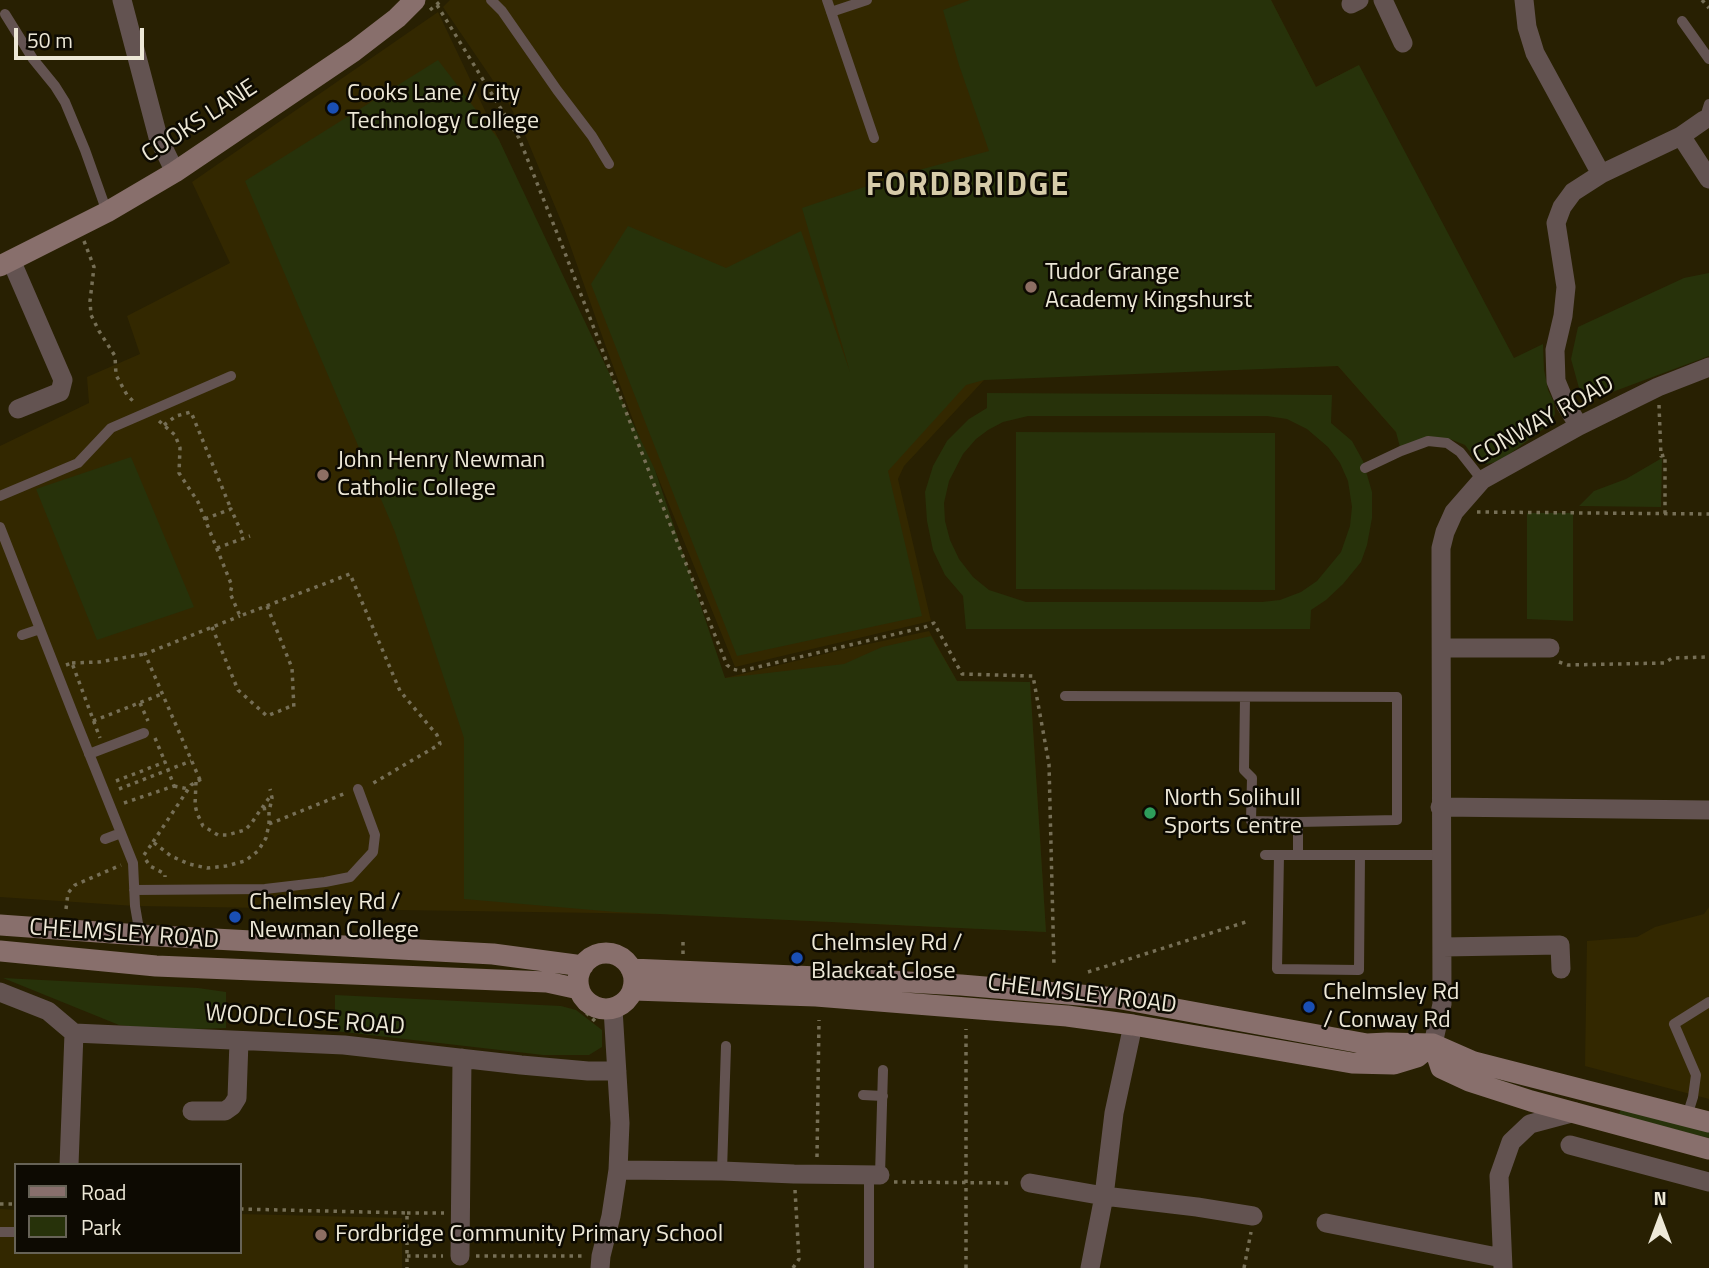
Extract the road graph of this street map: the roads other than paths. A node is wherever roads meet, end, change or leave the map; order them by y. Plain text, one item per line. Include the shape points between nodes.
1 (122, 0) edge
2 (415, 0) edge
3 (491, 0) edge
4 (827, 0) edge
5 (867, 0) edge
6 (1382, 0) edge
7 (1524, 0) edge
8 (831, 12) junction
9 (5, 14) dead end
10 (1682, 20) dead end
11 (1403, 43) dead end
12 (1709, 59) edge
13 (1706, 112) edge
14 (1681, 136) junction
15 (874, 138) dead end
16 (609, 164) dead end
17 (175, 172) junction
18 (1601, 174) junction
19 (1709, 179) edge
20 (107, 212) junction
21 (6, 263) edge
22 (1709, 367) edge
23 (231, 376) dead end
24 (18, 410) dead end
25 (1579, 426) junction
26 (1365, 468) dead end
27 (1482, 480) junction
28 (0, 496) edge
29 (0, 527) edge
30 (40, 629) junction
31 (22, 635) dead end
32 (1442, 648) junction
33 (1552, 654) road end
34 (1065, 696) dead end
35 (1245, 696) junction
36 (144, 733) dead end
37 (89, 754) junction
38 (358, 789) road end
39 (1440, 807) junction
40 (1709, 810) edge
41 (1298, 822) junction
42 (121, 833) junction
43 (105, 839) dead end
44 (1265, 855) dead end
45 (1279, 855) junction
46 (1297, 855) junction
47 (1360, 855) junction
48 (1441, 855) junction
49 (134, 890) junction
50 (0, 925) edge
51 (140, 935) junction
52 (1443, 947) junction
53 (0, 951) edge
54 (583, 966) junction
55 (1561, 969) dead end
56 (632, 979) junction
57 (579, 989) junction
58 (0, 992) edge
59 (1709, 1002) edge
60 (613, 1009) junction
61 (1133, 1025) junction
62 (74, 1033) junction
63 (239, 1041) junction
64 (1433, 1044) junction
65 (726, 1046) dead end
66 (463, 1058) junction
67 (883, 1070) dead end
68 (617, 1071) junction
69 (863, 1095) dead end
70 (883, 1096) junction
71 (192, 1111) dead end
72 (1574, 1112) junction
73 (1687, 1116) junction
74 (1709, 1122) edge
75 (1570, 1145) dead end
76 (1709, 1149) edge
77 (69, 1163) edge
78 (618, 1170) junction
79 (722, 1171) junction
80 (874, 1175) junction
81 (1709, 1182) edge
82 (1030, 1183) road end
83 (1104, 1196) junction
84 (1253, 1216) road end
85 (1326, 1223) dead end
86 (460, 1256) road end
87 (601, 1262) edge
88 (1503, 1263) edge
89 (869, 1268) edge
90 (1090, 1268) edge

1 - 17 street via 158,137
2 - 17 street, COOKS LANE via 354,51
3 - 16 lane
4 - 8 lane
5 - 8 lane
6 - 11 street
7 - 18 street via 1535,53
8 - 15 lane
9 - 20 lane via 65,102
10 - 12 lane
13 - 14 street
14 - 18 street
14 - 19 street
17 - 20 street, COOKS LANE
18 - 25 street via 1573,192 1556,223 1566,286 1555,350 1556,381
20 - 21 street, COOKS LANE
21 - 24 street via 63,380 60,392
22 - 25 street, CONWAY ROAD
23 - 28 lane via 111,428 78,463
25 - 27 street, CONWAY ROAD
26 - 27 lane via 1428,441 1447,443 1461,452
27 - 32 street, CONWAY ROAD via 1454,512 1441,548
29 - 30 lane
30 - 31 lane
30 - 37 lane
32 - 33 street
32 - 39 street, CONWAY ROAD
34 - 35 lane
35 - 41 lane via 1244,770 1252,778 1251,821
35 - 41 lane via 1397,697 1397,820
36 - 37 lane
37 - 42 lane
38 - 49 lane via 375,835 373,852 350,877 265,888
39 - 40 street
39 - 48 street, CONWAY ROAD
41 - 46 lane
42 - 43 lane
42 - 49 lane via 132,860
44 - 45 lane
45 - 46 lane
45 - 47 lane via 1277,970 1359,970
46 - 47 lane
47 - 48 lane
48 - 52 street, CONWAY ROAD
49 - 51 lane
50 - 51 street, CHELMSLEY ROAD
51 - 54 street, CHELMSLEY ROAD via 493,954
52 - 55 street via 1560,945
52 - 64 street, CONWAY ROAD via 1442,1004
53 - 57 street, CHELMSLEY ROAD via 156,966 547,982
54 - 56 street, CHELMSLEY ROAD via 594,956 608,953 628,964
54 - 57 street
56 - 60 street via 627,1001
56 - 61 street, CHELMSLEY ROAD
56 - 64 street, CHELMSLEY ROAD via 831,977 961,985 1116,998 1367,1044
57 - 60 street, CHELMSLEY ROAD via 594,1007
58 - 62 street via 48,1012
59 - 73 lane via 1674,1024 1696,1075
60 - 68 street
61 - 64 street, CHELMSLEY ROAD via 1352,1063 1394,1064 1417,1057
61 - 83 street via 1114,1113
62 - 63 street, WOODCLOSE ROAD
62 - 77 street
63 - 66 street, WOODCLOSE ROAD via 344,1045
63 - 71 street via 237,1098 232,1107
64 - 72 street via 1441,1069 1469,1082
64 - 73 street, CHELMSLEY ROAD via 1474,1062
65 - 79 lane
66 - 68 street, WOODCLOSE ROAD
66 - 86 street
67 - 70 lane
68 - 78 street
69 - 70 lane
70 - 80 lane
72 - 76 street
72 - 88 street via 1530,1124 1511,1142 1499,1177
73 - 74 street, CHELMSLEY ROAD
75 - 81 street
78 - 79 street
78 - 87 street
79 - 80 street
80 - 89 lane
82 - 83 street
83 - 84 street
83 - 90 street
85 - 88 street

